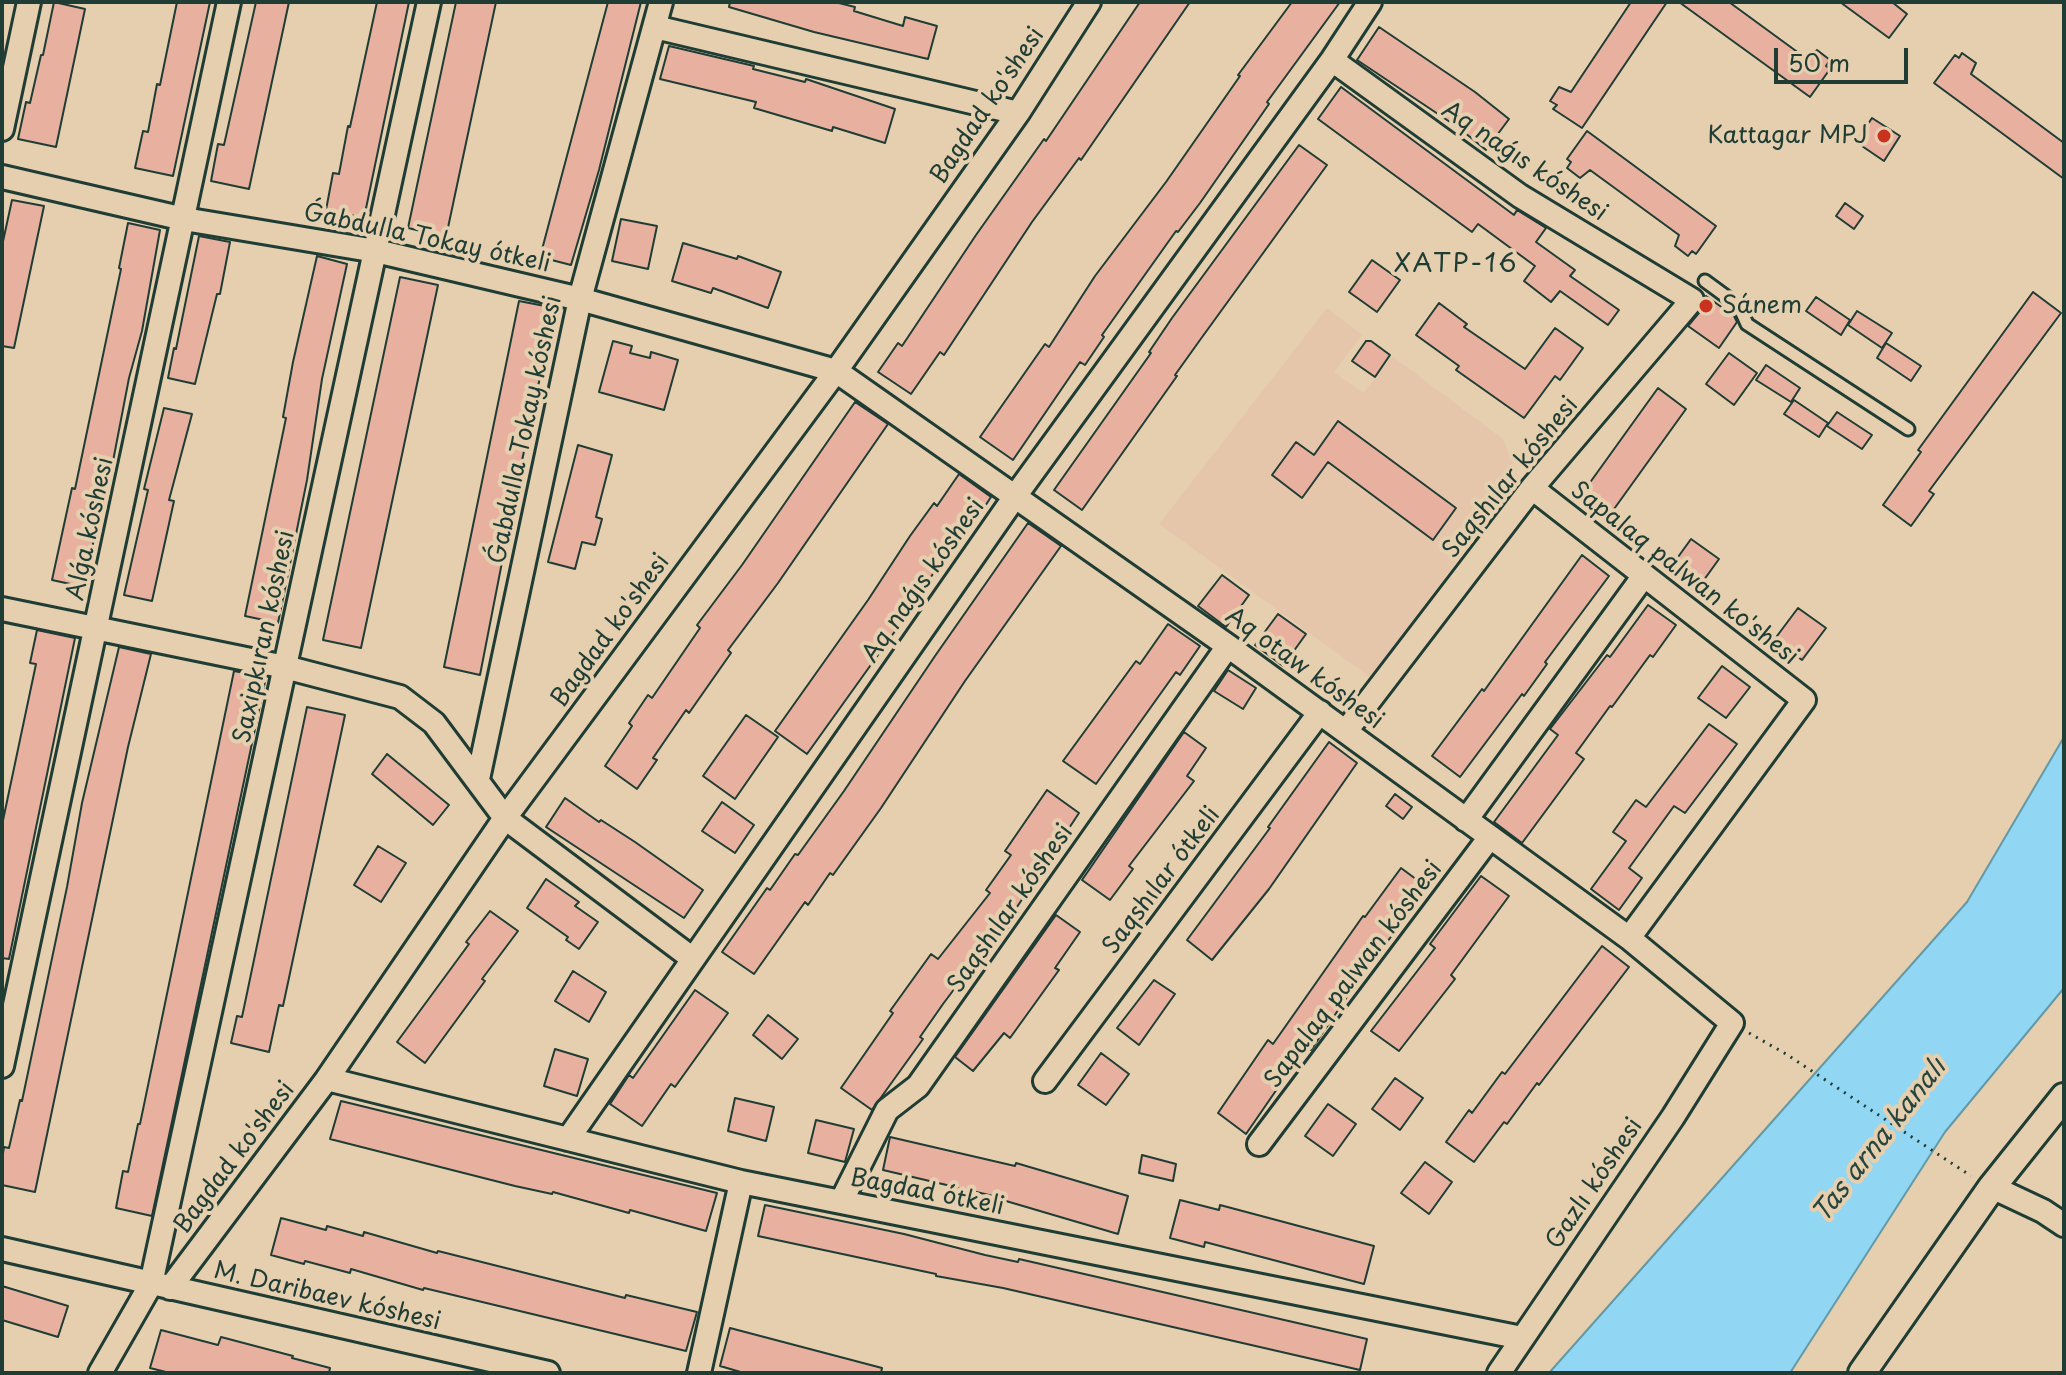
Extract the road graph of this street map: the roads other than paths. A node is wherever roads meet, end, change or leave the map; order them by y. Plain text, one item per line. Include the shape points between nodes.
1 (29, 2) edge
2 (229, 2) edge
3 (429, 2) edge
4 (661, 2) edge
5 (1089, 2) edge
6 (1370, 2) edge
7 (655, 27) junction
8 (1332, 60) junction
9 (1018, 113) junction
10 (2, 129) edge
11 (2, 177) edge
12 (184, 219) junction
13 (376, 251) junction
14 (1705, 281) dead end
15 (580, 299) junction
16 (1692, 300) joint
17 (836, 371) junction
18 (1908, 429) dead end
19 (1532, 488) junction
20 (1016, 495) junction
21 (1643, 577) junction
22 (2, 609) edge
23 (96, 628) junction
24 (1228, 646) junction
25 (285, 667) junction
26 (1320, 712) junction
27 (1346, 731) junction
28 (478, 779) junction
29 (505, 818) junction
30 (1466, 820) junction
31 (1490, 837) junction
32 (1629, 938) junction
33 (693, 959) junction
34 (1732, 1023) joint
35 (2, 1066) edge
36 (327, 1079) junction
37 (1045, 1081) dead end
38 (2064, 1097) edge
39 (568, 1139) junction
40 (1259, 1144) dead end
41 (741, 1182) junction
42 (1992, 1187) junction
43 (841, 1202) junction
44 (2064, 1225) edge
45 (2, 1249) edge
46 (160, 1286) junction
47 (1522, 1338) junction
48 (100, 1373) edge
49 (548, 1373) edge
50 (699, 1373) edge
51 (1499, 1373) edge
52 (1862, 1373) edge

1 - 10 street
2 - 12 street, Alǵa kóshesi
3 - 13 street, Saxipkıran kóshesi
4 - 7 street, Ǵabdulla Tokay kóshesi
5 - 9 street, Bagdad ko'shesi
6 - 8 street, Aq naǵıs kóshesi
7 - 9 street
7 - 15 street, Ǵabdulla Tokay kóshesi
8 - 16 street, Aq naǵıs kóshesi via 1520,196
8 - 20 street, Aq naǵıs kóshesi
9 - 17 street, Bagdad ko'shesi
11 - 12 street, Ǵabdulla Tokay ótkeli
12 - 13 street, Ǵabdulla Tokay ótkeli
12 - 23 street, Alǵa kóshesi
13 - 15 street, Ǵabdulla Tokay ótkeli
13 - 25 street, Saxipkıran kóshesi
14 - 18 lane via 1739,306 1747,324
15 - 17 street, Ǵabdulla Tokay ótkeli
15 - 28 street, Ǵabdulla Tokay kóshesi
16 - 19 street, Saqshılar kóshesi
17 - 20 street, Aq otaw kóshesi
17 - 29 street, Bagdad ko'shesi
19 - 21 street, Sapalaq palwan ko'shesi
19 - 27 street, Saqshılar kóshesi
20 - 24 street, Aq otaw kóshesi
20 - 33 street, Aq naǵıs kóshesi
21 - 30 street
21 - 32 street, Sapalaq palwan ko'shesi via 1804,700
22 - 23 street
23 - 25 street
23 - 35 street, Alǵa kóshesi
24 - 26 street, Aq otaw kóshesi
24 - 43 street, Saqshılar kóshesi via 918,1086 887,1110
25 - 28 street via 400,697 434,723
25 - 46 street, Saxipkıran kóshesi
26 - 27 street, Aq otaw kóshesi
26 - 37 street, Saqshılar ótkeli
27 - 30 street, Aq otaw kóshesi
28 - 29 street
29 - 33 street
29 - 36 street, Bagdad ko'shesi
30 - 31 street, Aq otaw kóshesi
31 - 32 street, Aq otaw kóshesi
31 - 40 street, Sapalaq palwan kóshesi
32 - 34 street, Aq otaw kóshesi
33 - 39 street, Aq naǵıs kóshesi
34 - 47 street, Gazlı kóshesi
36 - 39 street, Bagdad ótkeli
36 - 46 street, Bagdad ko'shesi
38 - 42 street
39 - 41 street, Bagdad ótkeli
41 - 43 street, Bagdad ótkeli
41 - 50 street
42 - 44 street
42 - 52 street
43 - 47 street, Bagdad ótkeli
45 - 46 street, M. Daribaev kóshesi
46 - 48 street
46 - 49 street, M. Daribaev kóshesi
47 - 51 street, Gazlı kóshesi

